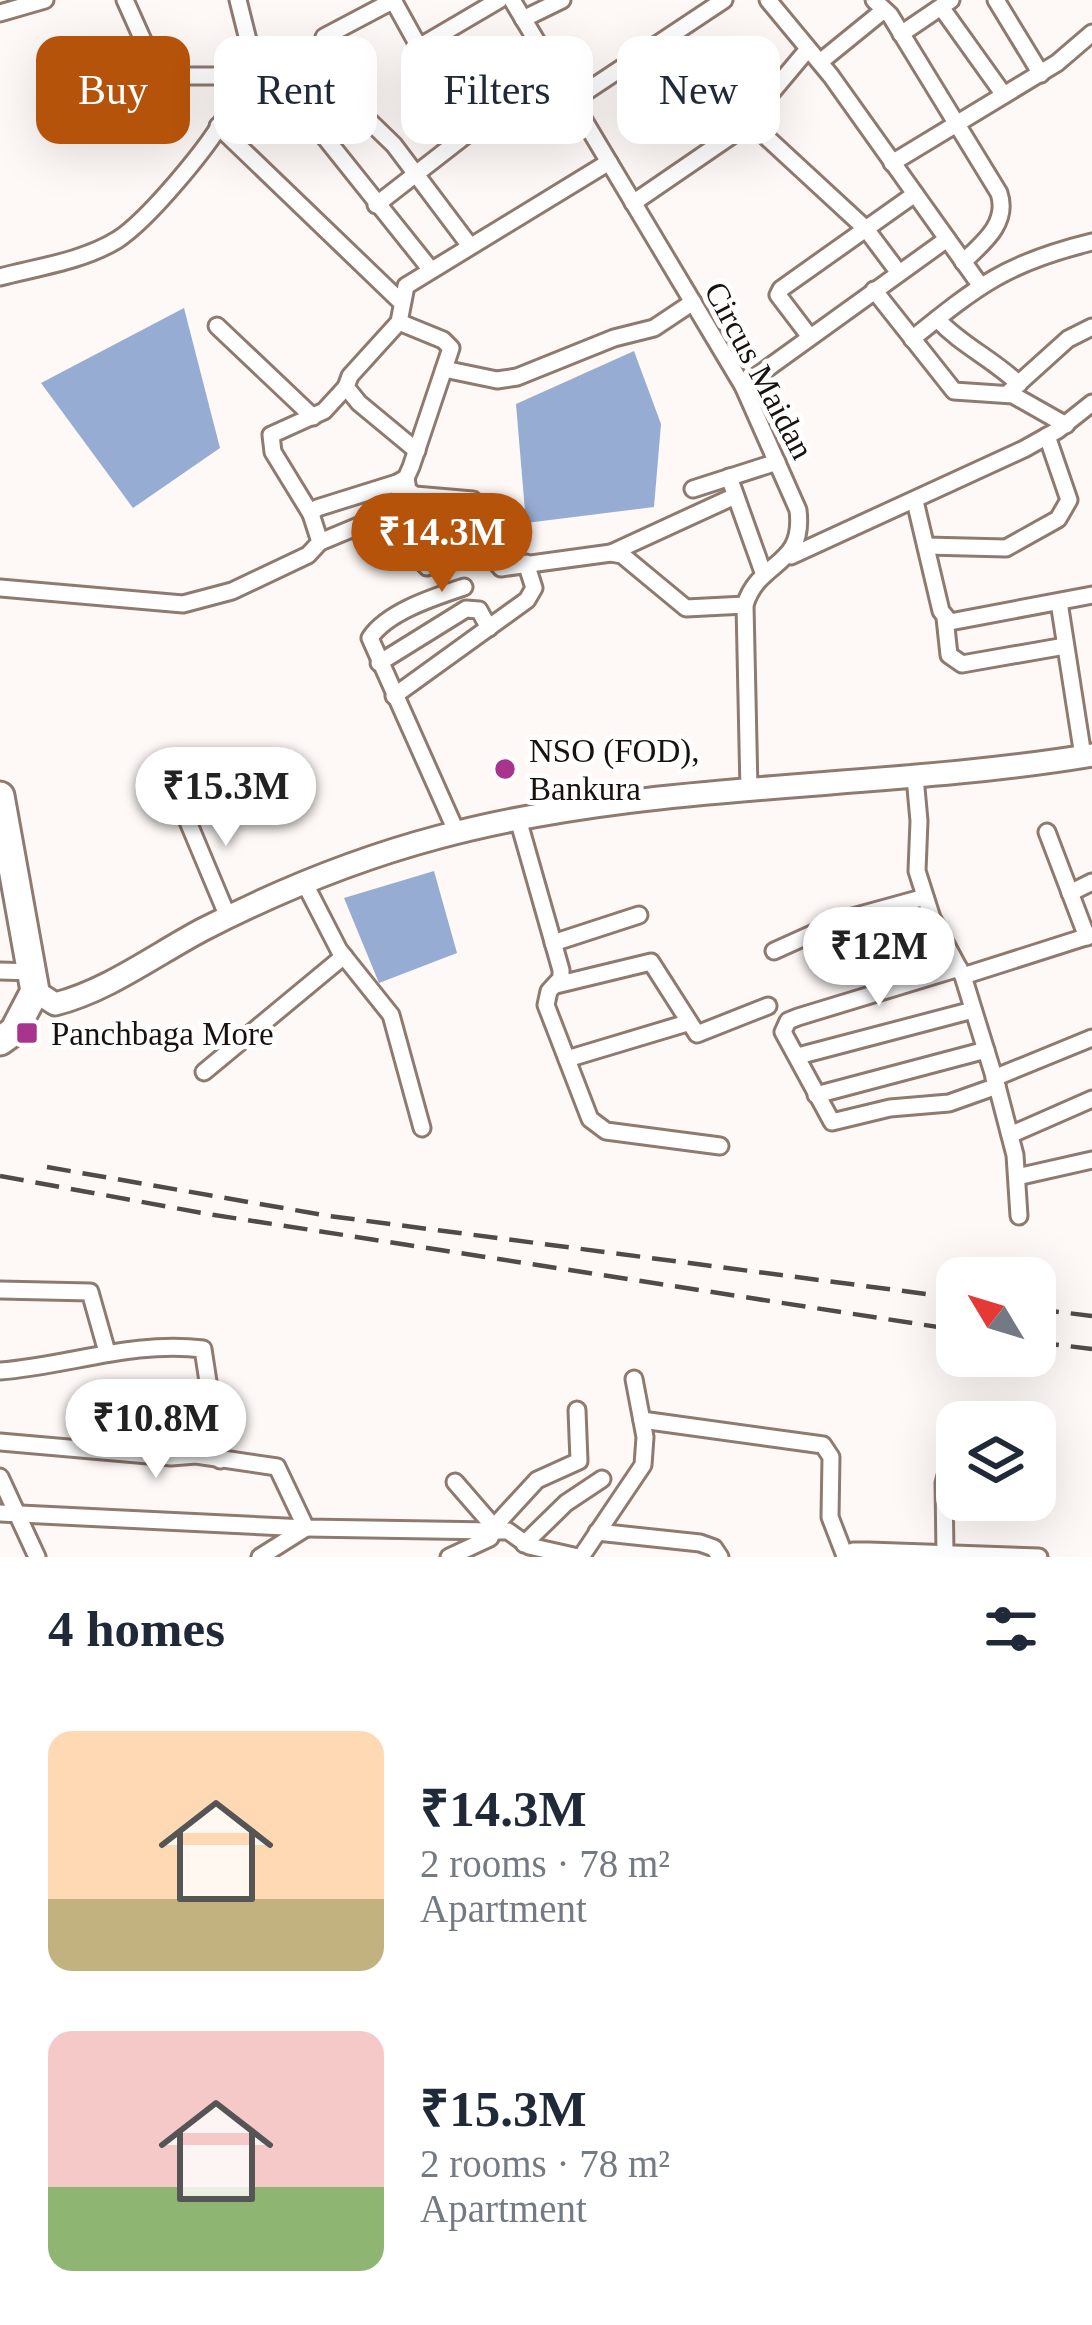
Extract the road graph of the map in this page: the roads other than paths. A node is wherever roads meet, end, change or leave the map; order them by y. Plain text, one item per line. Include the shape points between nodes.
1 (45, 0) edge
2 (125, 0) edge
3 (238, 0) edge
4 (393, 0) edge
5 (499, 0) edge
6 (512, 0) edge
7 (562, 0) edge
8 (724, 0) edge
9 (768, 0) edge
10 (996, 0) edge
11 (946, 3) edge
12 (879, 5) edge
13 (0, 13) edge
14 (523, 19) junction
15 (1092, 33) edge
16 (901, 34) junction
17 (247, 36) edge
18 (326, 36) edge
19 (533, 36) edge
20 (814, 55) junction
21 (1041, 74) junction
22 (214, 75) edge
23 (593, 87) edge
24 (780, 90) edge
25 (1004, 94) junction
26 (954, 125) junction
27 (377, 130) edge
28 (214, 131) edge
29 (593, 137) edge
30 (237, 144) edge
31 (329, 144) edge
32 (454, 144) edge
33 (721, 144) edge
34 (774, 144) edge
35 (608, 162) junction
36 (892, 163) junction
37 (417, 173) junction
38 (915, 194) junction
39 (633, 203) junction
40 (376, 205) junction
41 (866, 229) junction
42 (947, 239) junction
43 (1092, 242) edge
44 (470, 246) junction
45 (963, 262) junction
46 (431, 270) junction
47 (898, 273) junction
48 (0, 278) edge
49 (980, 285) junction
50 (874, 290) junction
51 (401, 302) junction
52 (692, 302) junction
53 (937, 319) junction
54 (399, 322) junction
55 (217, 326) dead end
56 (1092, 327) edge
57 (810, 337) junction
58 (912, 339) junction
59 (444, 370) junction
60 (743, 386) junction
61 (346, 387) junction
62 (1013, 389) junction
63 (1092, 403) edge
64 (313, 418) junction
65 (1066, 425) junction
66 (1047, 436) junction
67 (417, 451) junction
68 (777, 462) junction
69 (729, 478) junction
70 (402, 481) junction
71 (693, 489) dead end
72 (735, 496) junction
73 (473, 500) dead end
74 (915, 501) junction
75 (404, 507) junction
76 (311, 514) junction
77 (320, 542) junction
78 (926, 546) junction
79 (611, 553) junction
80 (788, 558) junction
81 (526, 563) junction
82 (764, 575) junction
83 (464, 587) dead end
84 (0, 588) edge
85 (1092, 595) edge
86 (1059, 602) junction
87 (746, 605) junction
88 (945, 618) junction
89 (489, 628) junction
90 (1065, 646) junction
91 (379, 663) junction
92 (394, 696) junction
93 (1087, 756) edge
94 (914, 777) junction
95 (237, 787) dead end
96 (749, 790) junction
97 (0, 796) edge
98 (518, 819) junction
99 (1047, 832) dead end
100 (457, 833) junction
101 (304, 882) junction
102 (1092, 882) edge
103 (1070, 893) junction
104 (925, 897) junction
105 (639, 915) dead end
106 (228, 916) junction
107 (1089, 936) edge
108 (553, 943) junction
109 (774, 950) dead end
110 (344, 956) junction
111 (0, 971) edge
112 (962, 972) junction
113 (35, 981) junction
114 (556, 985) junction
115 (768, 1006) dead end
116 (973, 1010) junction
117 (687, 1023) junction
118 (7, 1036) edge
119 (1092, 1039) edge
120 (986, 1050) junction
121 (798, 1056) junction
122 (567, 1059) junction
123 (204, 1072) dead end
124 (996, 1082) junction
125 (816, 1095) junction
126 (1092, 1099) edge
127 (422, 1128) dead end
128 (1010, 1136) junction
129 (720, 1146) dead end
130 (1092, 1160) edge
131 (1018, 1177) junction
132 (1018, 1216) dead end
133 (0, 1290) edge
134 (107, 1352) junction
135 (0, 1371) edge
136 (634, 1379) dead end
137 (577, 1410) dead end
138 (642, 1420) junction
139 (0, 1442) edge
140 (220, 1460) junction
141 (0, 1477) edge
142 (602, 1479) dead end
143 (455, 1482) dead end
144 (7, 1513) edge
145 (945, 1521) edge
146 (306, 1528) junction
147 (492, 1529) junction
148 (597, 1532) junction
149 (524, 1544) junction
150 (478, 1551) edge
151 (945, 1553) junction
152 (37, 1557) edge
153 (260, 1557) edge
154 (449, 1557) edge
155 (580, 1557) edge
156 (720, 1557) edge
157 (845, 1557) edge
158 (1039, 1557) edge

1 - 13 street
2 - 22 street via 160,72
3 - 17 street
4 - 5 street via 418,47
4 - 18 street
6 - 14 street, Circus Maidan
7 - 14 street
8 - 23 street
9 - 20 street
10 - 21 street
11 - 16 street
11 - 25 street
12 - 16 street
12 - 20 street
14 - 19 street, Circus Maidan
15 - 21 street
16 - 26 street
20 - 24 street
20 - 36 street
21 - 25 street
25 - 26 street
26 - 36 street
26 - 45 street via 1002,204 994,230
27 - 37 street
28 - 48 street via 120,238
29 - 35 street, Circus Maidan
30 - 51 street
31 - 40 street
32 - 37 street
33 - 39 street
34 - 41 street
35 - 39 street, Circus Maidan
35 - 44 street
36 - 38 street
37 - 40 street
37 - 44 street
38 - 41 street
38 - 42 street
39 - 52 street, Circus Maidan
40 - 46 street
41 - 47 street
41 - 57 street via 778,295
42 - 45 street
42 - 47 street
43 - 49 street via 1025,261
44 - 46 street
45 - 49 street
46 - 51 street via 406,286
47 - 50 street
49 - 53 street
50 - 57 street
50 - 58 street
51 - 54 street
52 - 59 street via 654,328 517,377
52 - 60 street, Circus Maidan
53 - 58 street
53 - 62 street via 989,356
54 - 59 street via 448,344
54 - 61 street
55 - 64 street
56 - 62 street
57 - 60 street
58 - 62 street via 954,391
59 - 67 street
60 - 68 street, Circus Maidan
61 - 64 street
61 - 67 street
62 - 65 street
63 - 65 street
64 - 76 street via 269,443
65 - 66 street
66 - 74 street
66 - 78 street via 1069,500 1058,519 1006,548
67 - 70 street
68 - 69 street
68 - 80 street, Circus Maidan via 798,510 799,536
69 - 71 street
69 - 72 street
70 - 73 street via 416,495
70 - 75 street
70 - 76 street
72 - 79 street
72 - 82 street
74 - 78 street
74 - 80 street
75 - 77 street
75 - 81 street via 427,567 478,550 501,568
76 - 77 street
77 - 84 street via 232,591 183,604
78 - 88 street
79 - 81 street
79 - 87 street via 686,608
80 - 82 street
81 - 89 street via 532,594
82 - 87 street
83 - 91 street via 373,632
85 - 86 street
86 - 88 street via 958,623
86 - 90 street
87 - 96 street
88 - 90 street via 950,655 962,664
89 - 91 street via 479,610 466,609
89 - 92 street
90 - 93 street
91 - 92 street
92 - 100 street
93 - 94 street
94 - 96 street
94 - 104 street
95 - 106 street via 181,805
96 - 98 street
97 - 113 highway
98 - 100 street
98 - 108 street
99 - 103 street
100 - 101 street
101 - 106 street
101 - 110 street
102 - 103 street
103 - 107 street
104 - 109 street
104 - 112 street
105 - 108 street
106 - 113 street via 77,999 55,1004
107 - 112 street
108 - 114 street via 561,970
110 - 123 street
110 - 127 street via 391,1015
111 - 113 street
112 - 116 street
112 - 121 street via 788,1022 783,1031
113 - 118 highway
114 - 117 street via 651,962
114 - 122 street via 546,1005
115 - 117 street via 703,1033
116 - 120 street
116 - 121 street
117 - 122 street
119 - 124 street
120 - 124 street
120 - 125 street
121 - 125 street
122 - 129 street via 590,1119 606,1131
124 - 125 street via 949,1103 840,1122 826,1117
124 - 128 street
126 - 128 street
128 - 131 street
130 - 131 street
131 - 132 street
133 - 134 street via 90,1292
134 - 135 street
134 - 140 street via 203,1349
136 - 138 street
137 - 147 street via 579,1462 537,1480
138 - 148 street via 643,1465
138 - 157 street via 824,1445 831,1456 830,1517
139 - 140 street
140 - 146 street via 277,1467
141 - 144 street
142 - 149 street
143 - 147 street
144 - 146 street
144 - 152 street
145 - 151 street
146 - 147 street
146 - 153 street
147 - 149 street
147 - 150 street
148 - 155 street
148 - 156 street via 700,1543
149 - 155 street
150 - 154 street
151 - 157 street via 869,1550
151 - 158 street

